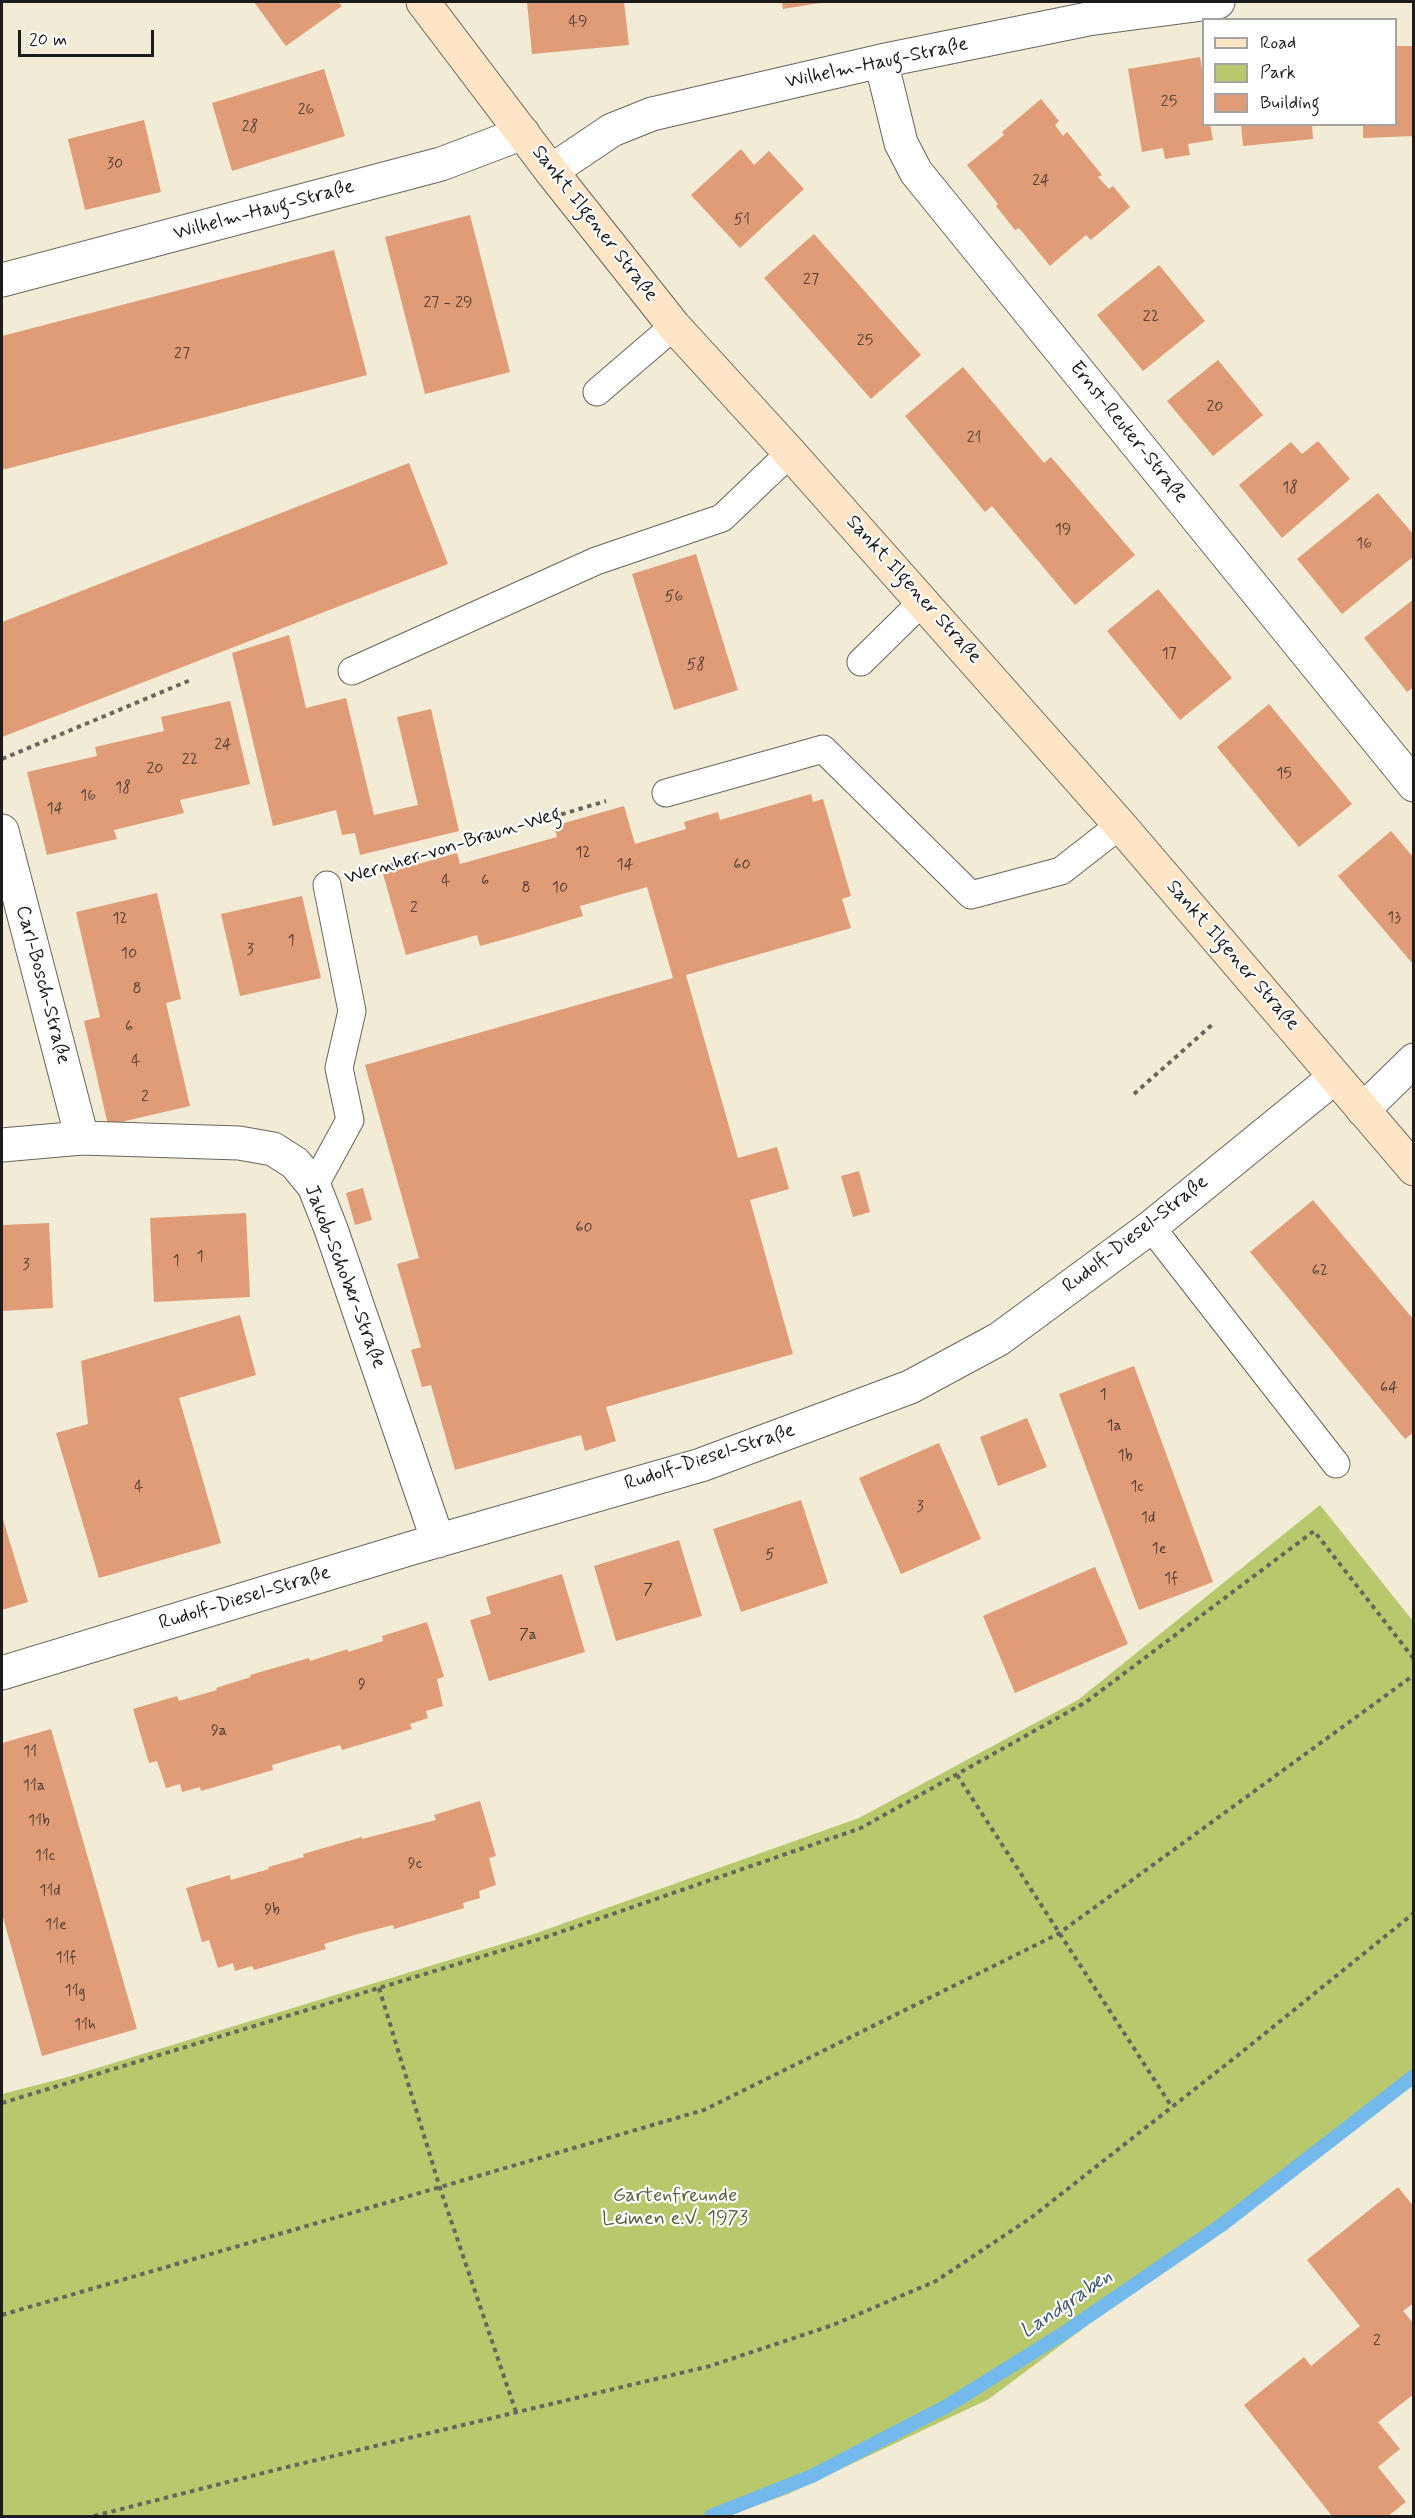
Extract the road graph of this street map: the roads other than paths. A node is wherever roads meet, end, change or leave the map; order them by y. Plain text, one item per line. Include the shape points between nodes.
1 (423, 2) edge
2 (1218, 2) edge
3 (1087, 10) edge
4 (881, 62) junction
5 (523, 133) junction
6 (551, 171) junction
7 (2, 280) edge
8 (674, 326) junction
9 (597, 392) dead end
10 (790, 453) junction
11 (923, 601) junction
12 (861, 662) dead end
13 (352, 671) dead end
14 (1413, 785) edge
15 (666, 793) dead end
16 (1120, 825) junction
17 (2, 831) edge
18 (327, 885) road end
19 (1413, 1060) edge
20 (1335, 1077) junction
21 (1363, 1110) junction
22 (82, 1138) junction
23 (2, 1144) edge
24 (1413, 1170) edge
25 (314, 1186) junction
26 (1151, 1227) junction
27 (1336, 1464) dead end
28 (438, 1541) junction
29 (2, 1673) edge

1 - 5 street, Sankt Ilgener Straße
2 - 3 street, Wilhelm-Haug-Straße
3 - 4 street, Wilhelm-Haug-Straße
4 - 6 street, Wilhelm-Haug-Straße via 652,114 612,130
4 - 14 street, Ernst-Reuter-Straße via 901,143 916,172
5 - 6 street, Sankt Ilgener Straße
5 - 7 street, Wilhelm-Haug-Straße via 441,165
6 - 8 street, Sankt Ilgener Straße
8 - 9 lane
8 - 10 street, Sankt Ilgener Straße
10 - 11 street, Sankt Ilgener Straße
10 - 13 lane via 722,518 596,561
11 - 12 lane
11 - 16 street, Sankt Ilgener Straße
15 - 16 lane via 823,749 971,895 1061,871
16 - 20 street, Sankt Ilgener Straße
17 - 22 street, Carl-Bosch-Straße
18 - 25 lane, Wernher-von-Braun-Weg via 352,1011 339,1068 350,1120
19 - 21 street
20 - 21 street, Sankt Ilgener Straße
20 - 26 street, Rudolf-Diesel-Straße
21 - 24 street, Sankt Ilgener Straße
22 - 23 street, Jakob-Schober-Straße
22 - 25 street, Jakob-Schober-Straße via 239,1143 273,1149 295,1163
25 - 28 street, Jakob-Schober-Straße
26 - 27 lane
26 - 28 street, Rudolf-Diesel-Straße via 999,1339 910,1387 701,1465
28 - 29 street, Rudolf-Diesel-Straße

